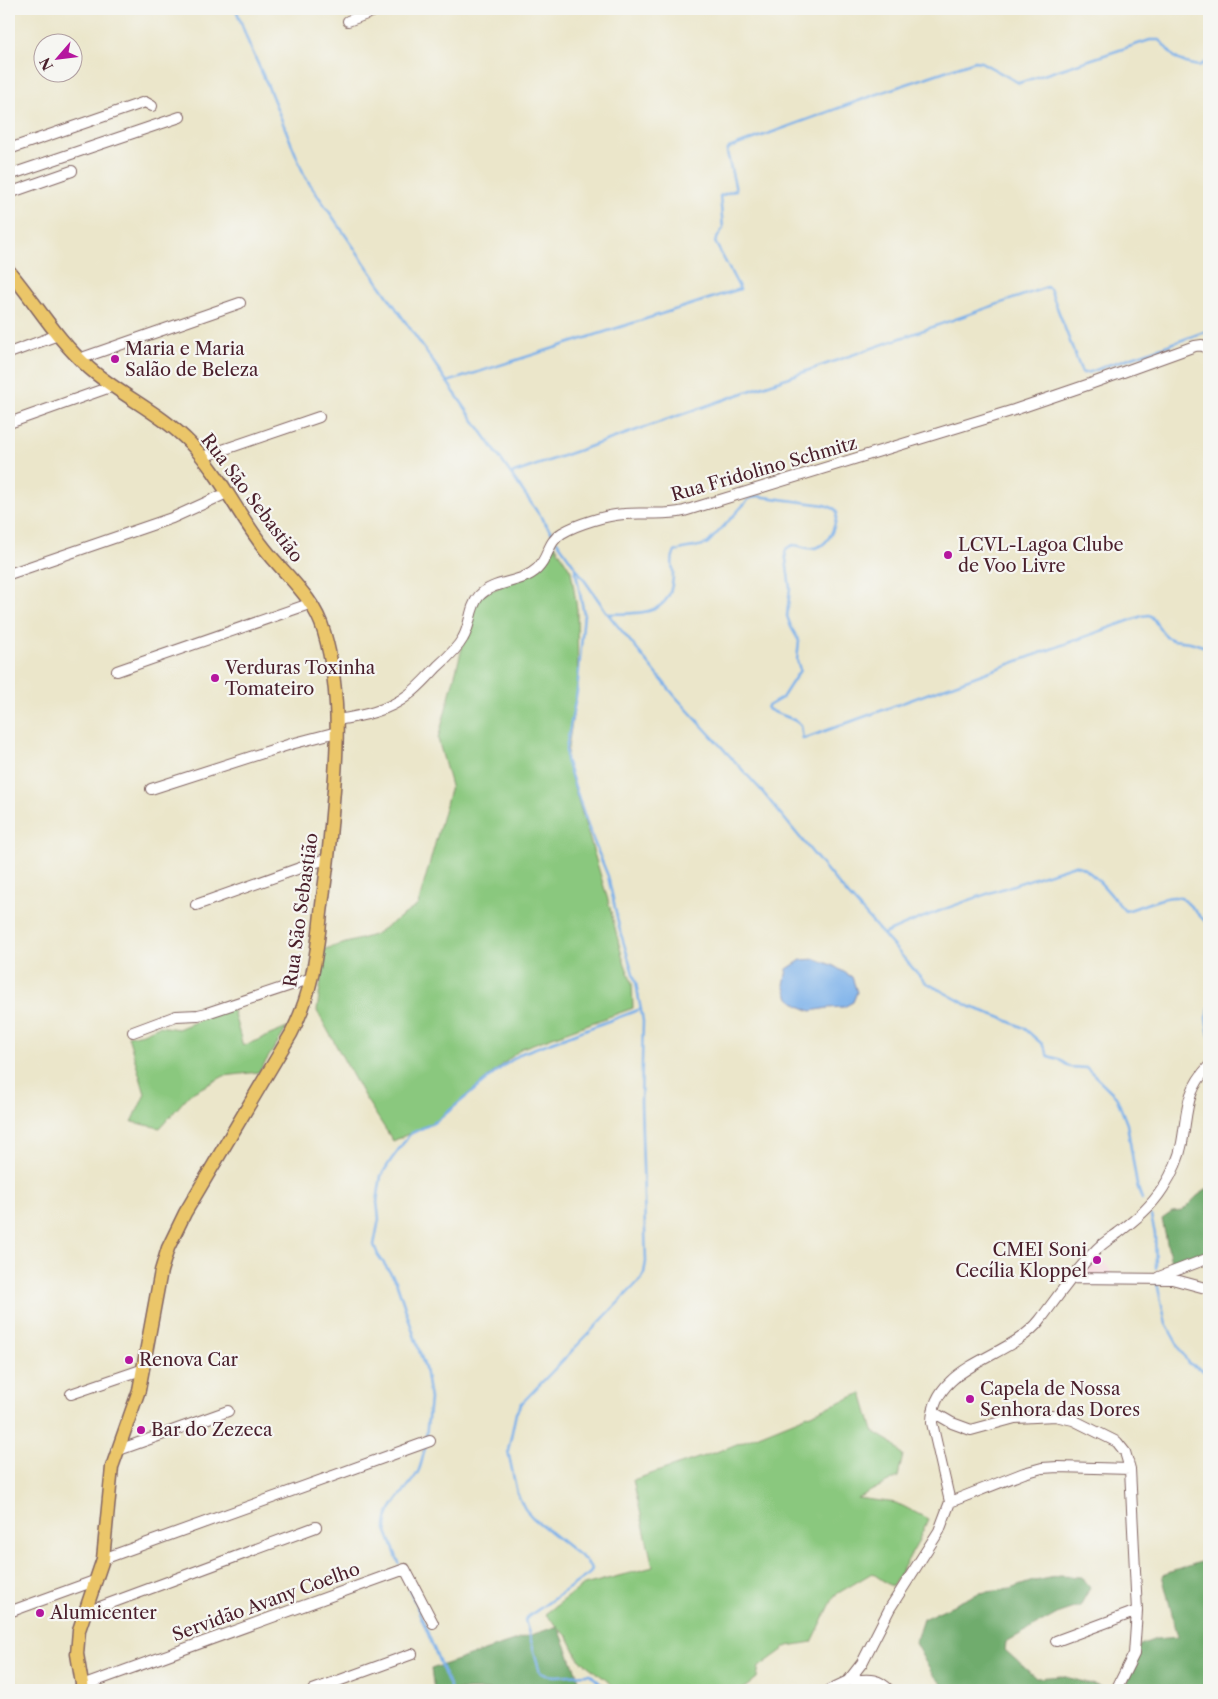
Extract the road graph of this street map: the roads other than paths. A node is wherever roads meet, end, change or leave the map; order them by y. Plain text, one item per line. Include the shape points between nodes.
1 (380, 9) edge
2 (348, 21) dead end
3 (152, 106) dead end
4 (180, 116) dead end
5 (9, 149) edge
6 (72, 171) dead end
7 (9, 175) edge
8 (9, 193) edge
9 (9, 271) edge
10 (240, 303) dead end
11 (58, 335) junction
12 (1209, 350) edge
13 (9, 352) edge
14 (79, 359) junction
15 (113, 386) junction
16 (319, 418) dead end
17 (9, 423) edge
18 (202, 457) junction
19 (227, 493) junction
20 (9, 574) edge
21 (312, 603) junction
22 (117, 671) dead end
23 (337, 726) junction
24 (151, 789) dead end
25 (328, 855) junction
26 (249, 880) dead end
27 (196, 905) dead end
28 (312, 978) junction
29 (133, 1032) dead end
30 (1209, 1066) edge
31 (1209, 1258) edge
32 (1072, 1278) junction
33 (1154, 1279) junction
34 (1209, 1290) edge
35 (144, 1369) junction
36 (71, 1394) dead end
37 (228, 1411) dead end
38 (933, 1412) junction
39 (430, 1440) dead end
40 (116, 1451) junction
41 (1130, 1469) junction
42 (950, 1502) junction
43 (316, 1527) dead end
44 (103, 1559) junction
45 (97, 1580) junction
46 (1137, 1611) junction
47 (9, 1612) edge
48 (84, 1613) junction
49 (433, 1623) dead end
50 (1056, 1641) dead end
51 (412, 1654) dead end
52 (848, 1681) junction
53 (83, 1688) edge
54 (313, 1690) edge
55 (829, 1690) edge
56 (889, 1690) edge
57 (1116, 1690) edge

1 - 2 street
3 - 5 street via 145,102
4 - 7 street
6 - 8 street
9 - 11 main road, Rua São Sebastião
10 - 14 street
11 - 13 street
11 - 14 main road, Rua São Sebastião
12 - 23 street, Rua Fridolino Schmitz via 1202,344 1194,346 1014,410 679,512 618,514 582,525 557,536 541,565 527,576 488,589 479,596 460,643 410,694 396,703
14 - 15 main road, Rua São Sebastião
15 - 17 street
15 - 18 main road, Rua São Sebastião via 179,433
16 - 18 street
18 - 19 main road, Rua São Sebastião
19 - 20 street via 172,518
19 - 21 main road, Rua São Sebastião via 264,548
21 - 22 street
21 - 23 main road, Rua São Sebastião via 328,648
23 - 24 street, Rua Fridolino Schmitz
23 - 25 main road, Rua São Sebastião
25 - 26 street
25 - 27 street
25 - 28 main road, Rua São Sebastião
28 - 29 street via 207,1013 176,1016
28 - 35 main road, Rua São Sebastião via 296,1024 172,1237 161,1271
30 - 32 street via 1191,1093 1180,1153 1162,1190 1145,1210 1098,1248
31 - 33 street
32 - 33 street
32 - 38 street via 1029,1332 954,1377 938,1398
33 - 34 street via 1172,1279
35 - 36 street
35 - 40 main road, Rua São Sebastião
37 - 40 street
38 - 41 street via 971,1430 1015,1418 1055,1416 1073,1420 1117,1442 1124,1450
38 - 42 street via 932,1423
39 - 44 street
40 - 44 main road, Rua São Sebastião via 109,1486
41 - 42 street via 1042,1468
41 - 46 street
42 - 52 street via 939,1531 890,1608 862,1663
43 - 48 street
44 - 45 main road, Rua São Sebastião
45 - 47 street
45 - 48 main road, Rua São Sebastião
46 - 50 street
46 - 57 street via 1134,1654
48 - 53 main road, Rua São Sebastião via 77,1648
49 - 53 street, Servidão Avany Coelho via 405,1569
51 - 54 street
52 - 55 street
52 - 56 street via 874,1680

